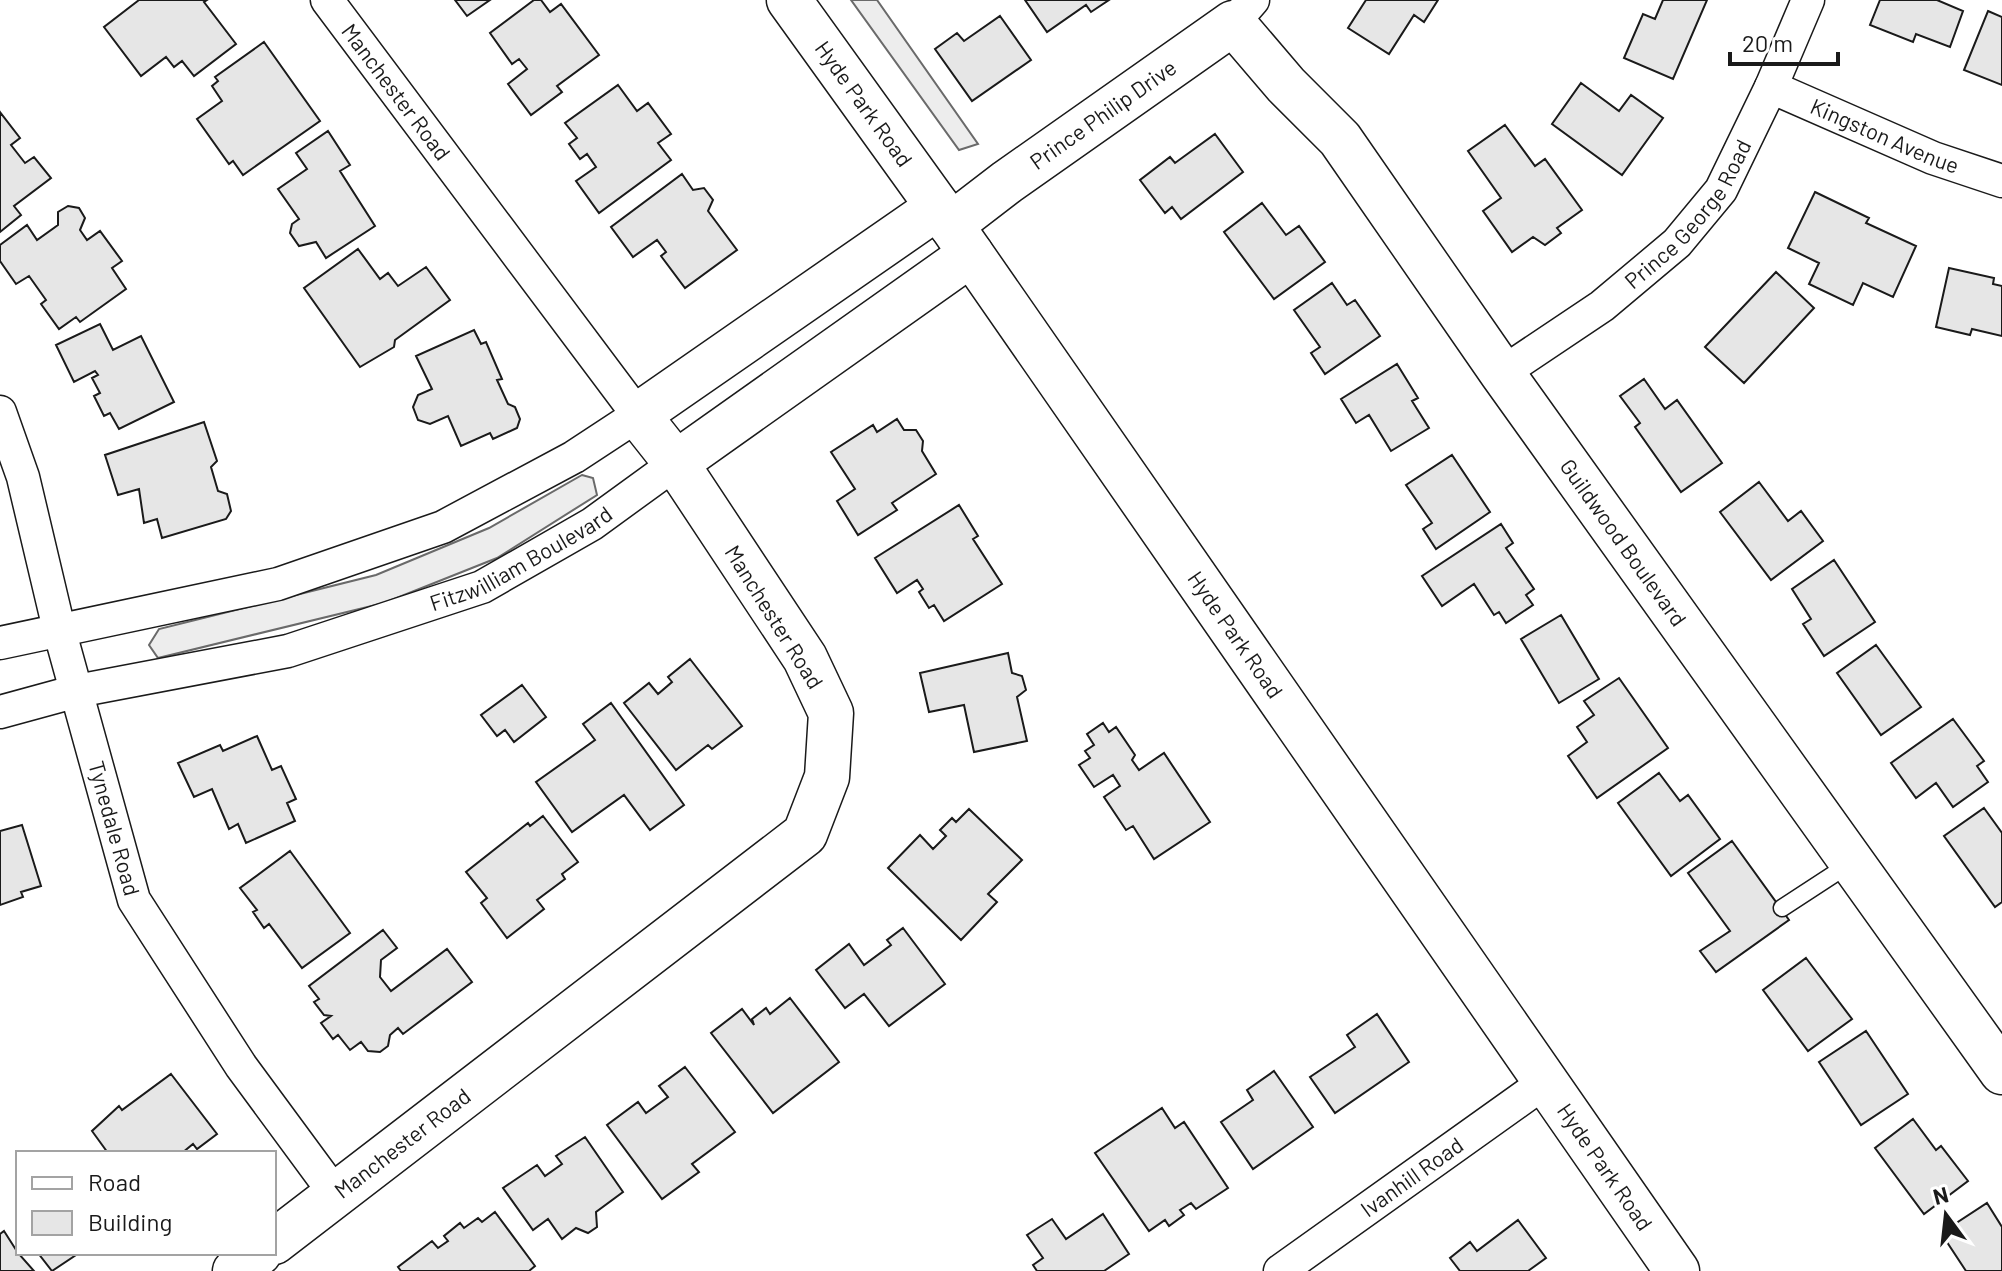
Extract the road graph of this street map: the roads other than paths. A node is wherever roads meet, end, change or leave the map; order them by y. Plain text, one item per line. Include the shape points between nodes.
1 (327, 0) edge
2 (789, 0) edge
3 (1808, 0) edge
4 (1243, 11) edge
5 (1771, 87) junction
6 (2002, 181) edge
7 (953, 228) junction
8 (1502, 373) junction
9 (0, 412) edge
10 (638, 415) junction
11 (676, 463) junction
12 (59, 629) junction
13 (0, 643) edge
14 (77, 691) junction
15 (0, 712) edge
16 (1852, 862) junction
17 (1782, 908) dead end
18 (2002, 1072) edge
19 (1545, 1082) junction
20 (336, 1195) junction
21 (276, 1240) edge
22 (256, 1255) edge
23 (235, 1271) edge
24 (1280, 1271) edge
25 (1677, 1271) edge

1 - 10 street, Manchester Road
2 - 7 street, Hyde Park Road
3 - 5 street, Prince George Road
4 - 7 street, Prince Philip Drive via 1007,182
4 - 8 street, Guildwood Boulevard via 1286,85 1340,139
5 - 6 street, Kingston Avenue via 1933,158
5 - 8 street, Prince George Road via 1721,190 1677,243 1602,306
7 - 10 street
7 - 11 street, Fitzwilliam Boulevard
7 - 19 street, Hyde Park Road
8 - 16 street, Guildwood Boulevard
9 - 12 street, Tynedale Road via 23,477
10 - 11 street, Manchester Road
10 - 12 street via 574,457 443,527 278,584
11 - 14 street, Fitzwilliam Boulevard via 592,524 482,587 288,651
11 - 20 street, Manchester Road via 805,658 831,713 827,777 805,834
12 - 13 street
12 - 14 street, Tynedale Road
14 - 15 street, Fitzwilliam Boulevard
14 - 20 street, Tynedale Road via 134,900 241,1066
16 - 17 lane
16 - 18 street, Guildwood Boulevard
19 - 24 street, Ivanhill Road
19 - 25 street, Hyde Park Road
20 - 21 street, Manchester Road
22 - 23 street

